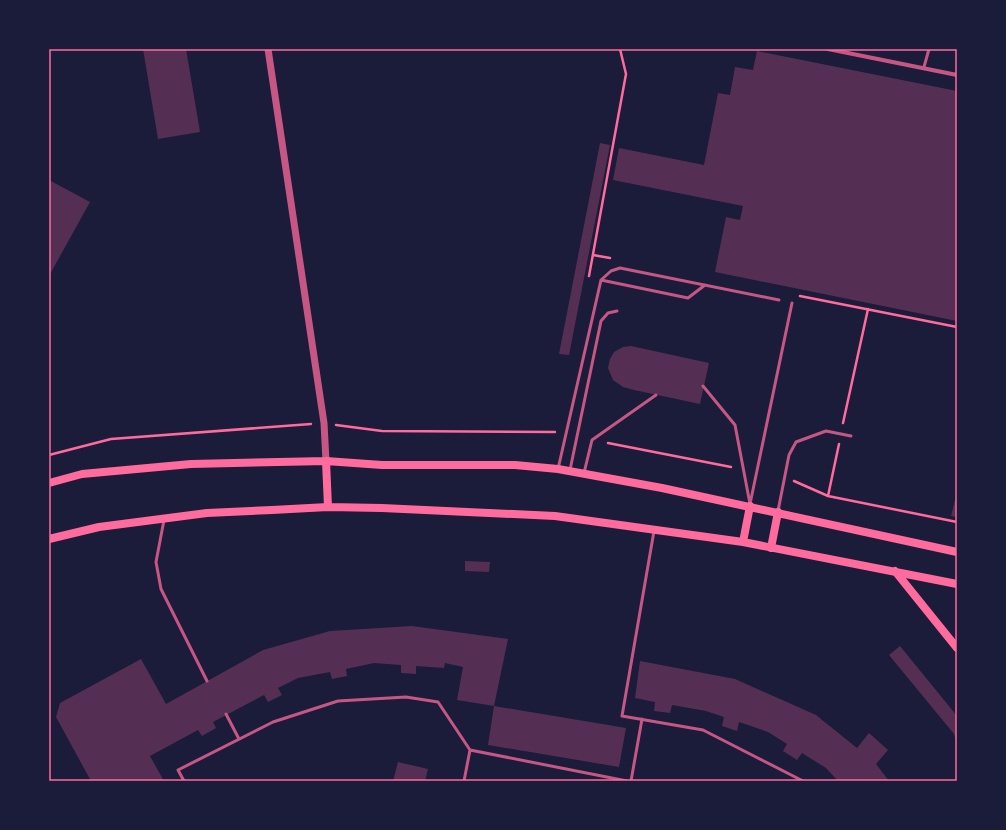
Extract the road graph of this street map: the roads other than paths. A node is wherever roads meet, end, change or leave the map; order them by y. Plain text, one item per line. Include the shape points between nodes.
1 (268, 49) edge
2 (828, 49) edge
3 (929, 49) edge
4 (924, 68) junction
5 (957, 75) edge
6 (601, 280) junction
7 (704, 285) junction
8 (779, 300) dead end
9 (792, 303) dead end
10 (618, 311) dead end
11 (703, 386) dead end
12 (656, 395) dead end
13 (851, 436) dead end
14 (326, 461) junction
15 (558, 469) junction
16 (570, 471) junction
17 (584, 473) junction
18 (49, 483) edge
19 (750, 506) junction
20 (328, 507) junction
21 (778, 512) junction
22 (164, 519) junction
23 (654, 529) junction
24 (49, 539) edge
25 (743, 542) junction
26 (771, 548) junction
27 (957, 552) edge
28 (895, 571) junction
29 (957, 584) edge
30 (957, 648) edge
31 (207, 681) dead end
32 (226, 714) dead end
33 (642, 719) junction
34 (239, 739) junction
35 (470, 750) junction
36 (184, 781) edge
37 (464, 781) edge
38 (627, 781) edge
39 (632, 781) edge
40 (803, 781) edge

1 - 14 street via 324,423
2 - 4 street
3 - 4 lane
4 - 5 street
6 - 7 lane via 611,271 620,268
6 - 7 lane via 688,298
6 - 15 lane
7 - 8 lane
9 - 19 lane
10 - 16 lane via 608,313 601,321
11 - 19 lane via 735,425
12 - 17 lane via 592,440
13 - 21 lane via 826,431 796,442 789,455
14 - 15 main road via 382,465 514,465
14 - 18 main road via 190,464 82,474
14 - 20 main road
15 - 16 main road
16 - 17 main road
17 - 19 main road
19 - 21 main road
19 - 25 main road
20 - 22 main road via 207,513
20 - 23 main road via 555,516
21 - 26 main road
21 - 27 main road
22 - 24 main road via 99,527
22 - 31 lane via 156,562 162,589
23 - 25 main road
23 - 33 lane via 622,716
25 - 26 main road
26 - 28 main road
28 - 29 main road
28 - 30 main road
32 - 34 lane
33 - 39 lane
33 - 40 lane via 704,730
34 - 35 lane via 273,722 338,701 406,697 438,702
34 - 36 lane via 178,770
35 - 37 lane
35 - 38 lane

